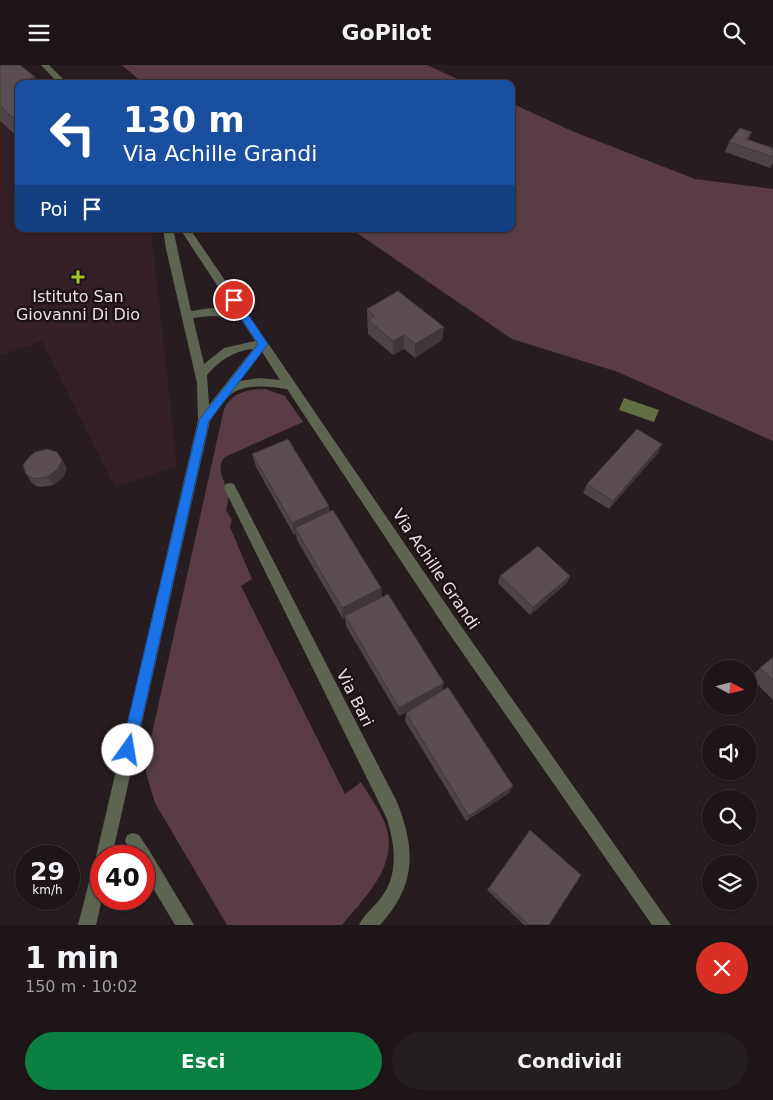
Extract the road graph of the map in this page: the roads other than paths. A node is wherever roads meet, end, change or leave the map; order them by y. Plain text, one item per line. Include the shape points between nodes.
1 (45, 65) edge
2 (60, 80) edge
3 (169, 232) edge
4 (187, 232) edge
5 (187, 315) junction
6 (244, 315) junction
7 (263, 344) junction
8 (201, 374) junction
9 (292, 386) junction
10 (222, 395) junction
11 (204, 420) junction
12 (230, 488) dead end
13 (133, 841) dead end
14 (107, 845) edge
15 (136, 845) edge
16 (155, 876) edge
17 (91, 910) edge
18 (88, 925) edge
19 (185, 925) edge
20 (368, 925) edge
21 (662, 925) edge

1 - 2 street
3 - 5 street
4 - 6 street, Via Achille Grandi
5 - 6 street via 211,312
5 - 8 street
6 - 7 street, Via Achille Grandi
7 - 8 street via 229,349
7 - 9 street, Via Achille Grandi
7 - 10 street
8 - 11 street via 205,394
9 - 10 street via 253,381
9 - 21 street, Via Achille Grandi via 451,624
10 - 11 street
11 - 14 street
12 - 20 street, Via Bari via 387,799 401,833 402,862 397,887
13 - 15 street
16 - 19 street
17 - 18 street

